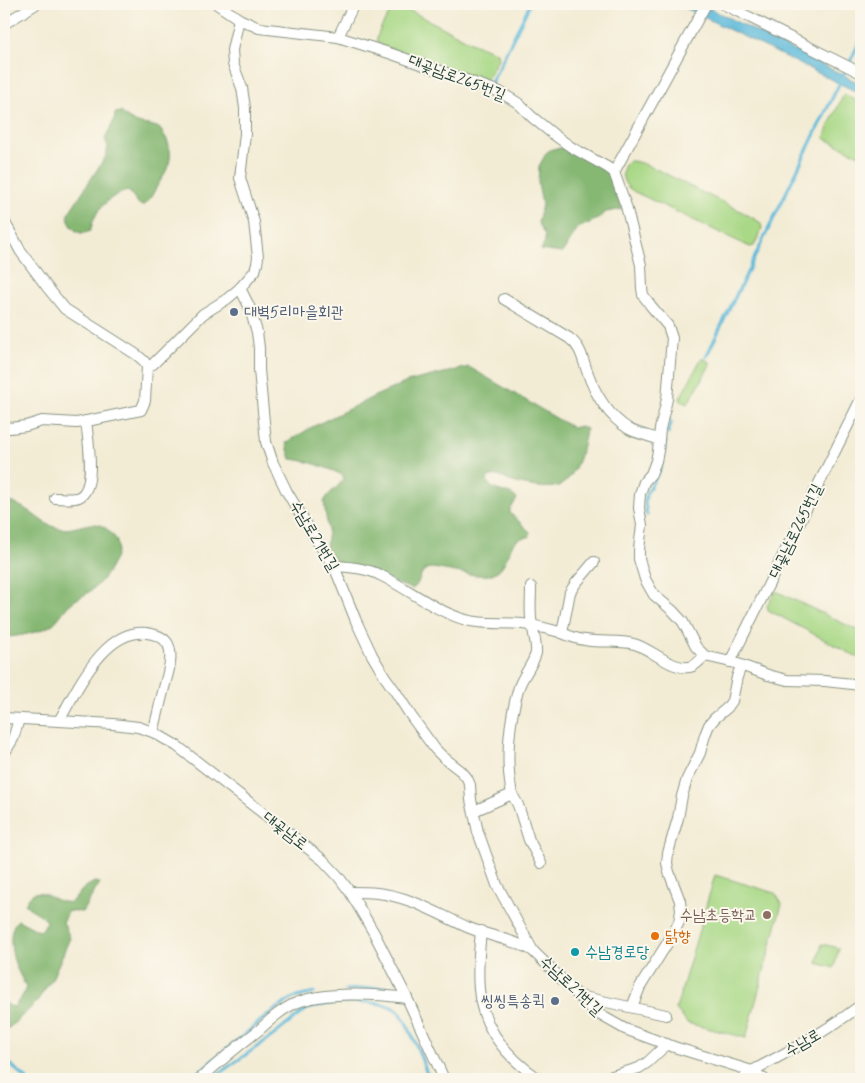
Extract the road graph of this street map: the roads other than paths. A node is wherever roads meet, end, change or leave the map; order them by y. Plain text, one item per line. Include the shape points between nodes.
1 (36, 4) edge
2 (218, 4) edge
3 (354, 4) edge
4 (706, 4) edge
5 (723, 4) edge
6 (239, 19) junction
7 (4, 24) edge
8 (338, 37) junction
9 (861, 73) edge
10 (614, 172) junction
11 (4, 221) edge
12 (240, 288) junction
13 (504, 299) dead end
14 (148, 367) junction
15 (861, 399) edge
16 (86, 421) junction
17 (4, 426) edge
18 (658, 439) junction
19 (55, 498) dead end
20 (594, 562) dead end
21 (334, 566) junction
22 (531, 588) dead end
23 (532, 626) junction
24 (562, 633) junction
25 (704, 656) junction
26 (730, 662) junction
27 (741, 666) junction
28 (861, 685) edge
29 (4, 718) edge
30 (19, 719) junction
31 (59, 721) junction
32 (154, 732) junction
33 (4, 754) edge
34 (512, 794) junction
35 (474, 811) junction
36 (541, 863) dead end
37 (350, 892) junction
38 (481, 931) junction
39 (533, 951) junction
40 (578, 996) junction
41 (407, 998) junction
42 (861, 1005) edge
43 (632, 1007) junction
44 (666, 1015) dead end
45 (667, 1044) junction
46 (752, 1071) junction
47 (200, 1079) edge
48 (444, 1079) edge
49 (540, 1079) edge
50 (602, 1079) edge
51 (744, 1079) edge
52 (764, 1079) edge

1 - 7 street
2 - 6 street, 대곶남로265번길
3 - 8 street
4 - 10 street
5 - 9 street
6 - 8 street, 대곶남로265번길 via 259,28
6 - 12 street via 232,50 245,108 240,178 254,222 258,257 255,271
8 - 10 street, 대곶남로265번길 via 500,92 518,102 571,147
10 - 18 street via 641,265 643,295 668,326 672,338 668,399
11 - 14 street via 21,252 66,309 137,355
12 - 14 street via 204,314
12 - 21 street, 수남로21번길 via 257,332 266,442 292,499
13 - 18 street via 577,343 604,405 631,430
14 - 16 street via 145,401 141,410
15 - 26 street, 대곶남로265번길
16 - 17 street via 42,421 26,426
16 - 19 street via 90,467 86,490 74,499
18 - 25 street via 656,461 640,494 639,559 654,595 678,616
20 - 24 street via 570,592
21 - 23 street via 382,576 425,602 466,620
21 - 35 street, 수남로21번길 via 356,620 385,677 435,749 467,778
22 - 23 street
23 - 24 street
23 - 34 street via 536,650 520,686 511,728 509,779
24 - 25 street via 595,642 632,643 678,666 694,665
25 - 26 street
26 - 27 street
27 - 28 street via 787,680
27 - 43 street via 732,701 709,725 687,779 668,853 669,872 680,901 679,922 640,987
29 - 30 street, 대곶남로
30 - 31 street, 대곶남로
30 - 33 street
31 - 32 street, 대곶남로 via 138,726
31 - 32 street via 100,654 122,638 144,632 165,640 170,653
32 - 37 street, 대곶남로 via 177,746 323,860
34 - 35 street
34 - 36 street
35 - 39 street, 수남로21번길 via 497,885
37 - 38 street via 378,893 404,899
37 - 41 street, 대곶남로
38 - 39 street
38 - 49 street via 478,974 481,1004 505,1051
39 - 40 street, 수남로21번길
40 - 43 street
40 - 45 street, 수남로21번길 via 595,1012 625,1029
41 - 47 street via 338,996 297,1003 269,1021
41 - 48 street, 대곶남로
42 - 46 street, 수남로 via 816,1036
43 - 44 street
45 - 46 street, 수남로21번길
45 - 50 street via 639,1068
46 - 51 street, 수남로
46 - 52 street, 수남로21번길

